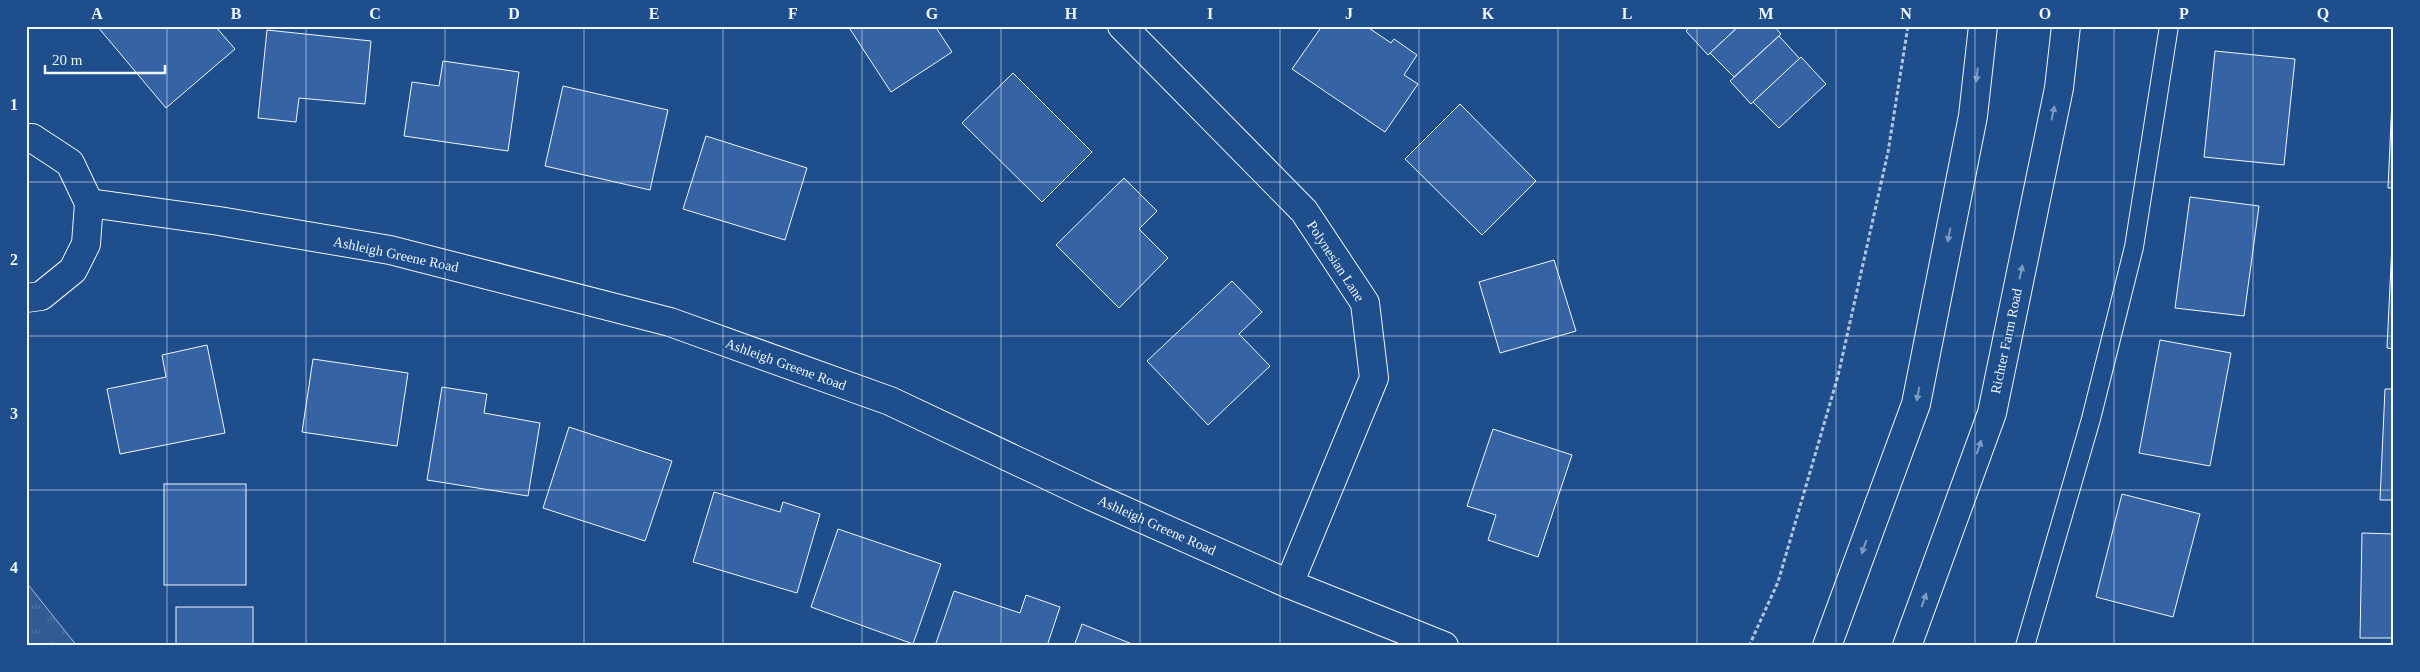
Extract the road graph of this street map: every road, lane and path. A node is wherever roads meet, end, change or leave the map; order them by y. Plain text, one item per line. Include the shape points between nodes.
1 (1122, 26) edge
2 (1908, 26) edge
3 (1983, 26) edge
4 (2066, 26) edge
5 (2169, 26) edge
6 (26, 138) edge
7 (89, 203) junction
8 (26, 298) edge
9 (1289, 584) junction
10 (1444, 646) edge
11 (1749, 646) edge
12 (1827, 646) edge
13 (1907, 646) edge
14 (2025, 646) edge

1 - 9 street, Polynesian Lane via 1304,211 1365,303 1374,378
2 - 11 path via 1888,152 1838,376 1778,582
3 -> 12 street via 1973,116 1916,404
13 -> 4 street, Richter Farm Road via 1992,413 2059,88
5 - 14 lane via 2134,247 2091,419
6 - 7 street via 32,138 70,163
7 - 8 street via 86,244 73,270 41,296
7 - 9 street, Ashleigh Greene Road via 390,250 670,322 890,401
9 - 10 street, Ashleigh Greene Road

